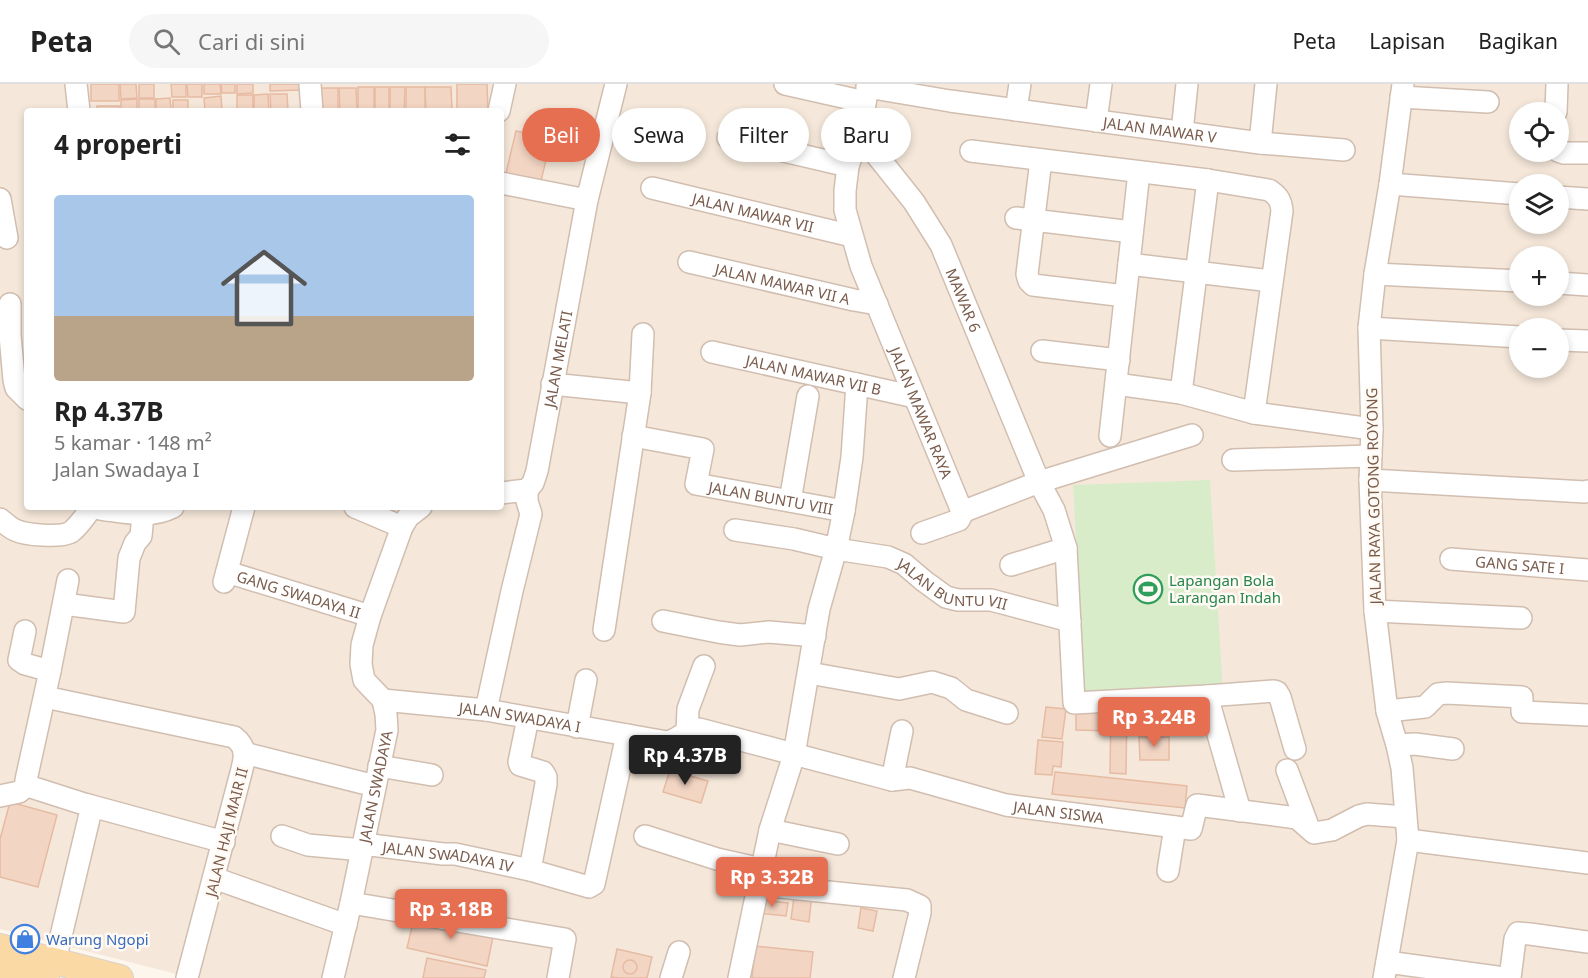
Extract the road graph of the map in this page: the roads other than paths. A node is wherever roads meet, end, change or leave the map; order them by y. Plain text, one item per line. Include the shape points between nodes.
1 (76, 84) edge
2 (310, 84) edge
3 (505, 84) edge
4 (616, 84) edge
5 (789, 84) edge
6 (1020, 84) edge
7 (1101, 84) edge
8 (1187, 84) edge
9 (1266, 84) edge
10 (1557, 84) edge
11 (867, 91) edge
12 (1402, 91) edge
13 (951, 93) edge
14 (1488, 102) dead end
15 (1556, 102) edge
16 (79, 108) edge
17 (312, 108) edge
18 (500, 108) edge
19 (864, 108) edge
20 (1016, 110) junction
21 (1096, 121) junction
22 (1182, 132) junction
23 (1260, 143) junction
24 (1344, 150) dead end
25 (971, 151) dead end
26 (1569, 153) edge
27 (1588, 153) edge
28 (809, 157) edge
29 (1041, 160) junction
30 (849, 162) edge
31 (882, 162) edge
32 (848, 166) junction
33 (1139, 172) junction
34 (1208, 180) junction
35 (504, 184) edge
36 (1390, 184) junction
37 (652, 188) dead end
38 (1509, 193) edge
39 (1569, 198) edge
40 (0, 199) edge
41 (1588, 199) edge
42 (587, 201) junction
43 (1024, 219) junction
44 (1132, 232) junction
45 (852, 236) junction
46 (12, 238) edge
47 (689, 262) dead end
48 (1129, 264) junction
49 (1196, 272) junction
50 (1375, 274) junction
51 (1509, 280) edge
52 (1271, 281) junction
53 (1569, 284) edge
54 (1588, 285) edge
55 (1125, 296) junction
56 (10, 304) dead end
57 (877, 304) junction
58 (1369, 328) junction
59 (643, 334) dead end
60 (1509, 336) edge
61 (1569, 340) edge
62 (1588, 341) edge
63 (1042, 351) dead end
64 (712, 352) dead end
65 (20, 359) edge
66 (1119, 360) junction
67 (552, 384) junction
68 (857, 384) junction
69 (1116, 384) junction
70 (640, 393) junction
71 (1181, 393) junction
72 (24, 396) edge
73 (808, 396) dead end
74 (915, 398) junction
75 (1254, 413) junction
76 (1372, 429) junction
77 (1192, 435) dead end
78 (633, 436) junction
79 (1110, 436) dead end
80 (1371, 456) junction
81 (1233, 460) dead end
82 (1370, 480) junction
83 (1039, 482) junction
84 (527, 490) junction
85 (1588, 491) edge
86 (504, 494) edge
87 (790, 501) junction
88 (90, 510) edge
89 (109, 510) edge
90 (168, 510) edge
91 (243, 510) edge
92 (362, 510) edge
93 (417, 510) edge
94 (963, 510) junction
95 (844, 511) junction
96 (143, 514) junction
97 (0, 519) edge
98 (402, 526) junction
99 (735, 530) dead end
100 (922, 533) dead end
101 (836, 549) junction
102 (1066, 549) junction
103 (1451, 559) dead end
104 (1011, 565) dead end
105 (1588, 570) edge
106 (68, 580) dead end
107 (64, 604) junction
108 (1375, 611) junction
109 (370, 616) junction
110 (1521, 618) dead end
111 (663, 621) dead end
112 (1070, 621) junction
113 (604, 630) dead end
114 (25, 631) dead end
115 (815, 636) junction
116 (9, 657) edge
117 (704, 666) dead end
118 (50, 671) junction
119 (808, 673) junction
120 (586, 680) dead end
121 (1207, 696) junction
122 (45, 697) junction
123 (383, 699) junction
124 (486, 710) junction
125 (1387, 711) junction
126 (1007, 713) dead end
127 (1588, 715) edge
128 (528, 718) junction
129 (577, 727) junction
130 (687, 731) junction
131 (902, 731) dead end
132 (627, 735) junction
133 (1397, 745) junction
134 (1295, 749) dead end
135 (1453, 749) dead end
136 (244, 753) junction
137 (794, 755) junction
138 (1287, 770) dead end
139 (432, 775) dead end
140 (377, 776) junction
141 (892, 780) junction
142 (28, 784) junction
143 (0, 796) edge
144 (88, 805) junction
145 (1240, 811) junction
146 (1405, 817) junction
147 (1308, 826) junction
148 (1175, 827) junction
149 (770, 830) junction
150 (282, 836) dead end
151 (645, 836) dead end
152 (1408, 840) junction
153 (224, 842) junction
154 (838, 844) dead end
155 (363, 847) junction
156 (1588, 863) edge
157 (530, 870) junction
158 (1168, 871) dead end
159 (760, 877) junction
160 (214, 878) junction
161 (351, 903) junction
162 (346, 925) junction
163 (1588, 942) edge
164 (0, 947) edge
165 (679, 952) dead end
166 (0, 965) edge
167 (1386, 970) edge
168 (50, 972) edge
169 (120, 978) edge
170 (188, 978) edge
171 (333, 978) edge
172 (558, 978) edge
173 (671, 978) edge
174 (739, 978) edge
175 (904, 978) edge
176 (1504, 978) edge
177 (1510, 978) edge

1 - 16 street
2 - 17 street
3 - 18 street
4 - 42 street, JALAN MELATI
5 - 11 street, JALAN MAWAR V
6 - 20 street
7 - 21 street
8 - 22 street
9 - 23 street
10 - 15 street
11 - 13 street, JALAN MAWAR V
11 - 19 street, JALAN MAWAR RAYA
12 - 14 street
12 - 36 street, JALAN RAYA GOTONG ROYONG
13 - 20 street, JALAN MAWAR V
20 - 21 street, JALAN MAWAR V
21 - 22 street, JALAN MAWAR V
22 - 23 street, JALAN MAWAR V
23 - 24 street, JALAN MAWAR V
25 - 29 street
26 - 27 street
28 - 32 street
29 - 33 street
29 - 43 street
30 - 32 street, JALAN MAWAR RAYA
31 - 83 street, MAWAR 6 via 941,245
32 - 45 street, JALAN MAWAR RAYA via 845,210
33 - 34 street
33 - 44 street
34 - 49 street
34 - 52 street via 1269,190 1281,201
35 - 42 street
36 - 38 street
36 - 50 street, JALAN RAYA GOTONG ROYONG
37 - 45 street, JALAN MAWAR VII
39 - 41 street
40 - 46 street
42 - 67 street, JALAN MELATI
43 - 44 street
43 - 55 street via 1027,273 1032,285
44 - 48 street
45 - 57 street, JALAN MAWAR RAYA
47 - 57 street, JALAN MAWAR VII A
48 - 49 street
48 - 55 street
49 - 52 street
49 - 71 street
50 - 51 street
50 - 58 street, JALAN RAYA GOTONG ROYONG
52 - 75 street
53 - 54 street
55 - 66 street
56 - 65 street via 10,334
57 - 74 street, JALAN MAWAR RAYA
58 - 60 street
58 - 76 street, JALAN RAYA GOTONG ROYONG
59 - 70 street
61 - 62 street
63 - 66 street
64 - 68 street, JALAN MAWAR VII B
65 - 72 street via 16,388
66 - 69 street
67 - 70 street
67 - 84 street, JALAN MELATI via 537,471
68 - 74 street, JALAN MAWAR VII B
68 - 95 street
69 - 71 street
69 - 79 street
70 - 78 street
71 - 75 street
73 - 87 street
74 - 94 street, JALAN MAWAR RAYA
75 - 76 street
76 - 80 street, JALAN RAYA GOTONG ROYONG
77 - 83 street
78 - 87 street, JALAN BUNTU VIII via 703,449 696,484
78 - 113 street
80 - 81 street
80 - 82 street, JALAN RAYA GOTONG ROYONG
82 - 85 street
82 - 108 street, JALAN RAYA GOTONG ROYONG
83 - 94 street
83 - 102 street, MAWAR 6 via 1054,510
84 - 86 street
84 - 124 street via 531,514
87 - 95 street, JALAN BUNTU VIII
88 - 97 street via 70,532 61,535 16,531
89 - 96 street
90 - 96 street
91 - 109 street, GANG SWADAYA II via 226,577
92 - 98 street
93 - 98 street
94 - 100 street via 958,520
95 - 101 street
96 - 107 street via 141,536 129,558 124,612
98 - 109 street
99 - 101 street, JALAN BUNTU VII
101 - 112 street, JALAN BUNTU VII via 888,557 904,564 946,597 991,600
101 - 115 street
102 - 104 street
102 - 112 street, MAWAR 6
103 - 105 street, GANG SATE I
106 - 107 street
107 - 118 street
108 - 110 street
108 - 125 street, JALAN RAYA GOTONG ROYONG
109 - 123 street via 361,664 364,680
111 - 115 street via 740,635 769,632
112 - 121 street, MAWAR 6 via 1074,703
114 - 116 street
115 - 119 street
116 - 118 street
117 - 130 street via 688,709
118 - 122 street
119 - 126 street via 899,689 932,682 951,688 966,700
119 - 137 street
120 - 129 street
121 - 134 street via 1277,692
121 - 145 street
122 - 136 street, JALAN HAJI MAIR II via 234,737
122 - 142 street
123 - 124 street, JALAN SWADAYA I
123 - 140 street, JALAN SWADAYA via 387,730
124 - 128 street, JALAN SWADAYA I
125 - 127 street via 1425,707 1438,694 1447,693 1522,698 1522,712
125 - 133 street, JALAN RAYA GOTONG ROYONG
128 - 129 street, JALAN SWADAYA I
128 - 157 street via 519,762 546,777
129 - 132 street, JALAN SWADAYA I
130 - 132 street, JALAN SWADAYA I via 672,742
130 - 137 street, JALAN SWADAYA I via 699,729
131 - 141 street
132 - 157 street, JALAN SWADAYA IV via 594,885
133 - 135 street
133 - 146 street, JALAN RAYA GOTONG ROYONG
136 - 140 street
136 - 153 street, JALAN HAJI MAIR II
137 - 141 street, JALAN SISWA
137 - 149 street
138 - 147 street
139 - 140 street
140 - 155 street, JALAN SWADAYA
141 - 148 street, JALAN SISWA via 910,778 1006,805
142 - 143 street via 19,792
142 - 144 street
144 - 153 street
144 - 168 street via 91,810
145 - 147 street via 1297,818
145 - 148 street via 1197,805 1191,829
146 - 147 street via 1366,814 1332,830 1314,833
146 - 152 street, JALAN RAYA GOTONG ROYONG
148 - 158 street
149 - 154 street
149 - 159 street
150 - 155 street, JALAN SWADAYA IV via 308,845
151 - 159 street
152 - 156 street
152 - 167 street, JALAN RAYA GOTONG ROYONG
153 - 160 street, JALAN HAJI MAIR II
155 - 157 street, JALAN SWADAYA IV via 455,854
155 - 161 street, JALAN SWADAYA
159 - 174 street
159 - 175 street via 907,900 920,906
160 - 162 street
160 - 170 street, JALAN HAJI MAIR II
161 - 162 street, JALAN SWADAYA
161 - 172 street via 565,939
162 - 171 street, JALAN SWADAYA
163 - 177 street via 1518,933
164 - 168 main road
165 - 173 street
166 - 168 main road
167 - 176 street
168 - 169 main road

